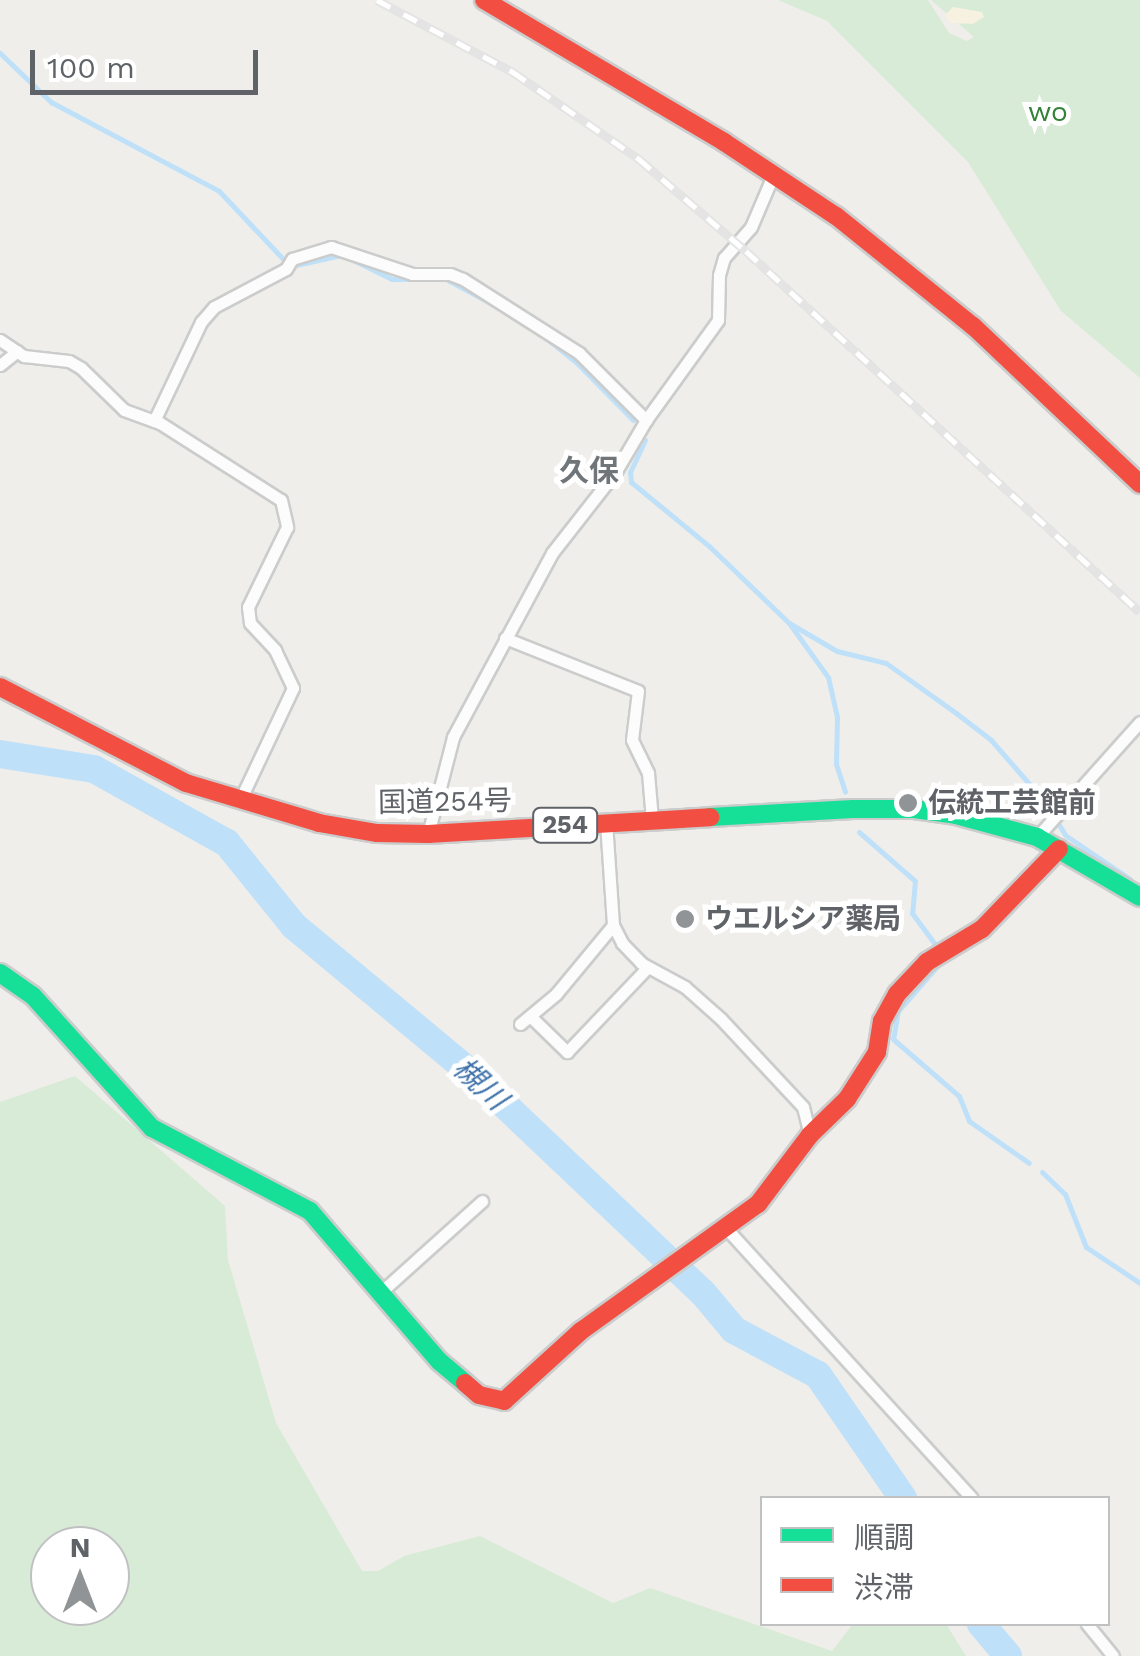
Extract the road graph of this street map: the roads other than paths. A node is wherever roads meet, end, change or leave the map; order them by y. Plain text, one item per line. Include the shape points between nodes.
1 (484, 0) edge
2 (774, 173) junction
3 (0, 340) edge
4 (17, 351) junction
5 (0, 365) edge
6 (646, 420) junction
7 (154, 421) junction
8 (1140, 484) edge
9 (505, 638) junction
10 (0, 687) edge
11 (1140, 722) edge
12 (240, 802) junction
13 (652, 820) junction
14 (606, 822) junction
15 (428, 834) junction
16 (1037, 838) junction
17 (1060, 849) junction
18 (1140, 897) edge
19 (613, 924) junction
20 (648, 967) junction
21 (0, 974) edge
22 (810, 1134) junction
23 (482, 1201) dead end
24 (726, 1228) junction
25 (381, 1292) junction
26 (970, 1496) edge
27 (1088, 1626) edge
28 (1113, 1656) edge

1 - 2 main road
2 - 6 street via 751,227 724,258 718,320
2 - 8 main road via 974,326
3 - 4 street
4 - 5 street
4 - 7 street via 69,361 124,410
6 - 7 street via 568,345 463,279 412,274 331,246 292,259 286,269 214,307 200,322
6 - 9 street via 552,553
7 - 12 street via 268,488 286,514 287,527 248,606 250,623 275,650 293,688
9 - 13 street via 638,691 632,740 648,774
9 - 15 street via 453,737
10 - 12 main road, 国道254号 / 254 via 139,761
11 - 16 street
12 - 15 main road, 国道254号 / 254 via 338,826
13 - 14 main road, 国道254号 / 254
13 - 16 main road, 国道254号 / 254 via 914,809
14 - 15 main road, 国道254号 / 254
14 - 19 street
16 - 17 main road, 国道254号 / 254
17 - 18 main road, 国道254号 / 254
17 - 22 main road via 982,930 927,962 897,994 882,1021 877,1052 847,1099
19 - 20 street via 622,943
19 - 20 street via 556,994 525,1020 567,1052
20 - 22 street via 686,987 721,1019 803,1107
21 - 25 main road via 33,996 152,1128 310,1211
22 - 24 main road via 782,1177
23 - 25 street
24 - 25 main road via 581,1331 513,1398 479,1395 439,1361
24 - 26 street
27 - 28 street

